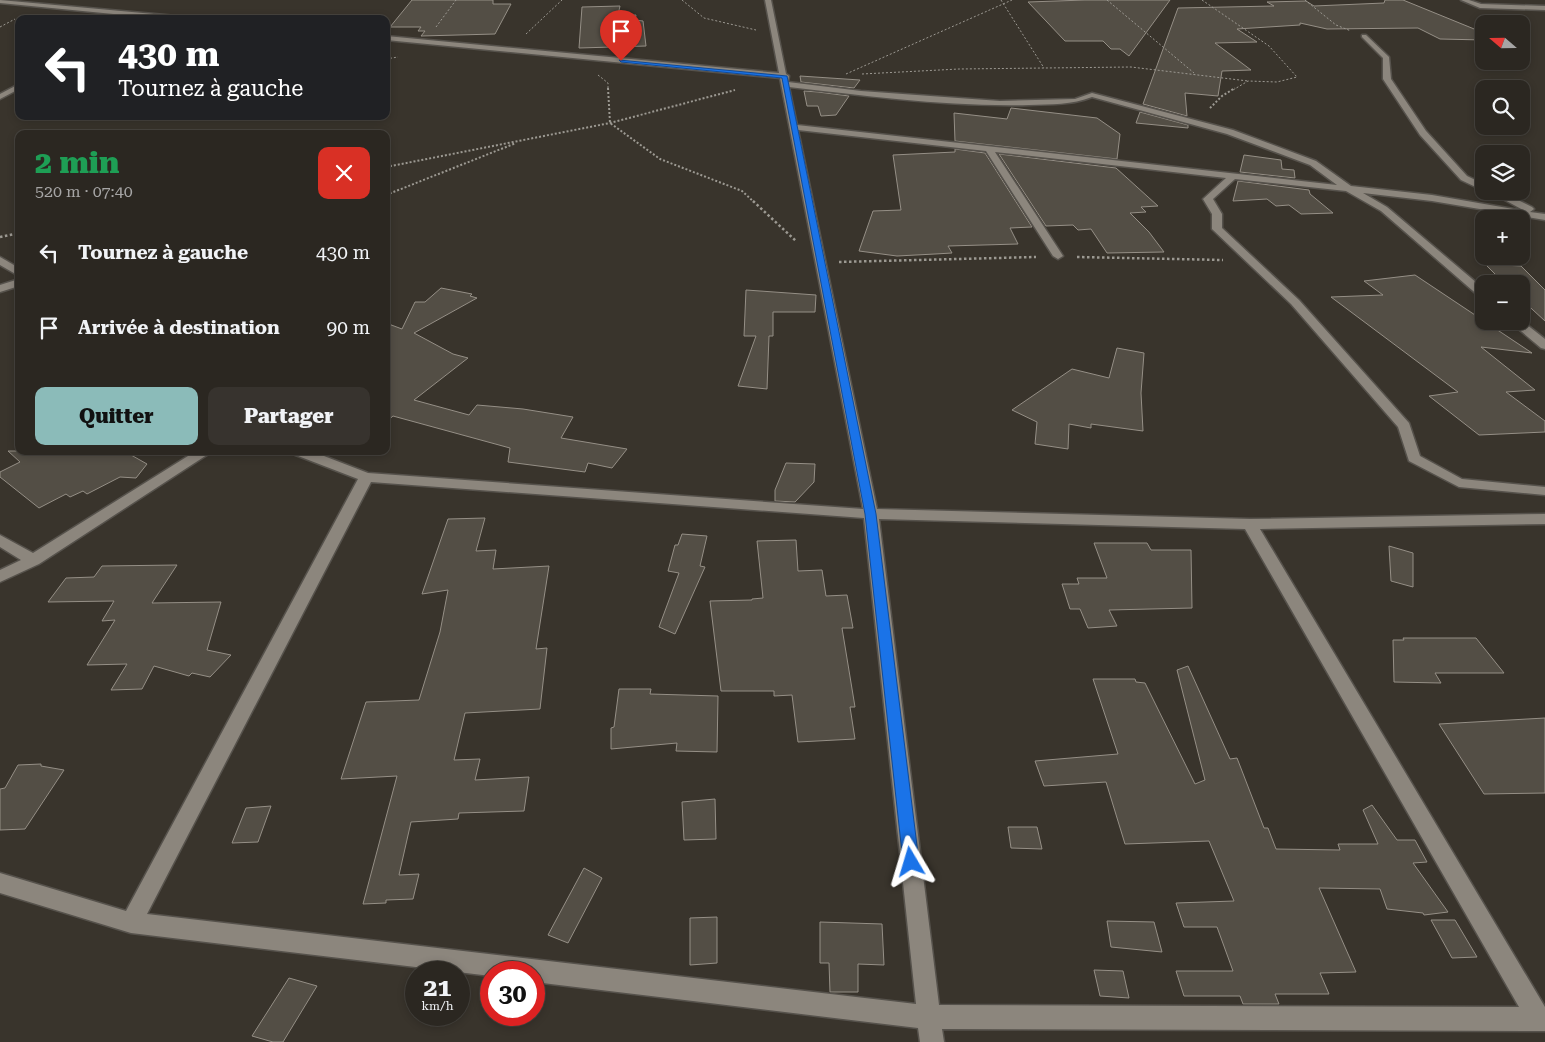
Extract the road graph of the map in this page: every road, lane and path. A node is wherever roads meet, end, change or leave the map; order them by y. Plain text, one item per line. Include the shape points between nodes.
1 (456, 0) edge
2 (562, 0) edge
3 (682, 0) edge
4 (768, 0) edge
5 (1001, 0) edge
6 (1012, 0) edge
7 (1107, 0) edge
8 (1202, 0) edge
9 (1305, 0) edge
10 (1464, 0) edge
11 (0, 1) edge
12 (1004, 5) junction
13 (1545, 8) edge
14 (139, 14) joint
15 (149, 15) edge
16 (776, 35) junction
17 (1364, 36) joint
18 (390, 38) edge
19 (425, 42) junction
20 (510, 50) junction
21 (1044, 68) junction
22 (595, 73) dead end
23 (1194, 73) junction
24 (862, 74) dead end
25 (852, 75) dead end
26 (785, 80) junction
27 (1248, 81) junction
28 (15, 88) edge
29 (736, 90) dead end
30 (0, 97) edge
31 (610, 123) junction
32 (794, 127) junction
33 (1230, 132) junction
34 (524, 139) junction
35 (988, 148) junction
36 (390, 166) edge
37 (1233, 176) junction
38 (1475, 184) edge
39 (1349, 188) junction
40 (390, 193) edge
41 (1510, 200) edge
42 (1545, 217) edge
43 (15, 234) edge
44 (0, 238) edge
45 (1058, 256) junction
46 (0, 260) edge
47 (1252, 260) junction
48 (821, 263) junction
49 (15, 270) edge
50 (15, 284) edge
51 (1475, 287) edge
52 (0, 290) edge
53 (1526, 330) edge
54 (1545, 345) edge
55 (200, 455) edge
56 (308, 455) edge
57 (366, 477) junction
58 (1545, 491) edge
59 (871, 514) junction
60 (1545, 519) edge
61 (1250, 524) junction
62 (0, 540) edge
63 (33, 560) junction
64 (0, 577) edge
65 (0, 884) edge
66 (131, 922) junction
67 (929, 1017) junction
68 (1542, 1019) edge
69 (932, 1042) edge

1 - 19 path
2 - 20 path
3 - 16 path via 704,18
4 - 16 street
5 - 12 path
6 - 12 path
7 - 23 path
8 - 27 path via 1269,46 1297,77 1277,82
9 - 17 path via 1336,25
10 - 13 street via 1480,6
11 - 14 street
12 - 21 path
12 - 25 path via 843,75
14 - 15 street
16 - 26 street
17 - 38 street via 1386,57 1387,79 1423,133 1464,178
18 - 19 street
19 - 20 street
20 - 26 street
21 - 23 path via 1131,67
21 - 24 path
22 - 31 path via 608,83
23 - 27 path
26 - 32 street
26 - 33 street via 861,92 1000,103 1076,101 1092,95
27 - 33 path via 1209,107
28 - 30 street
29 - 31 path
31 - 34 path
31 - 48 path via 660,159 742,191
32 - 35 street
32 - 48 street
33 - 39 street via 1313,163
34 - 36 path
34 - 40 path
35 - 37 street
35 - 45 street
37 - 39 street
37 - 47 street via 1208,199 1217,214 1217,229
39 - 42 street
39 - 51 street via 1384,208
41 - 42 street
43 - 44 path
45 - 47 path
45 - 48 path
46 - 49 street
47 - 58 street via 1295,302 1404,426 1414,458 1458,483
48 - 59 street
50 - 52 street
53 - 54 street
55 - 63 street
56 - 57 street
57 - 59 street
57 - 66 street
59 - 61 street
59 - 67 street
60 - 61 street
61 - 68 street
62 - 63 street
63 - 64 street
65 - 66 street
66 - 67 street
67 - 68 street
67 - 69 street

